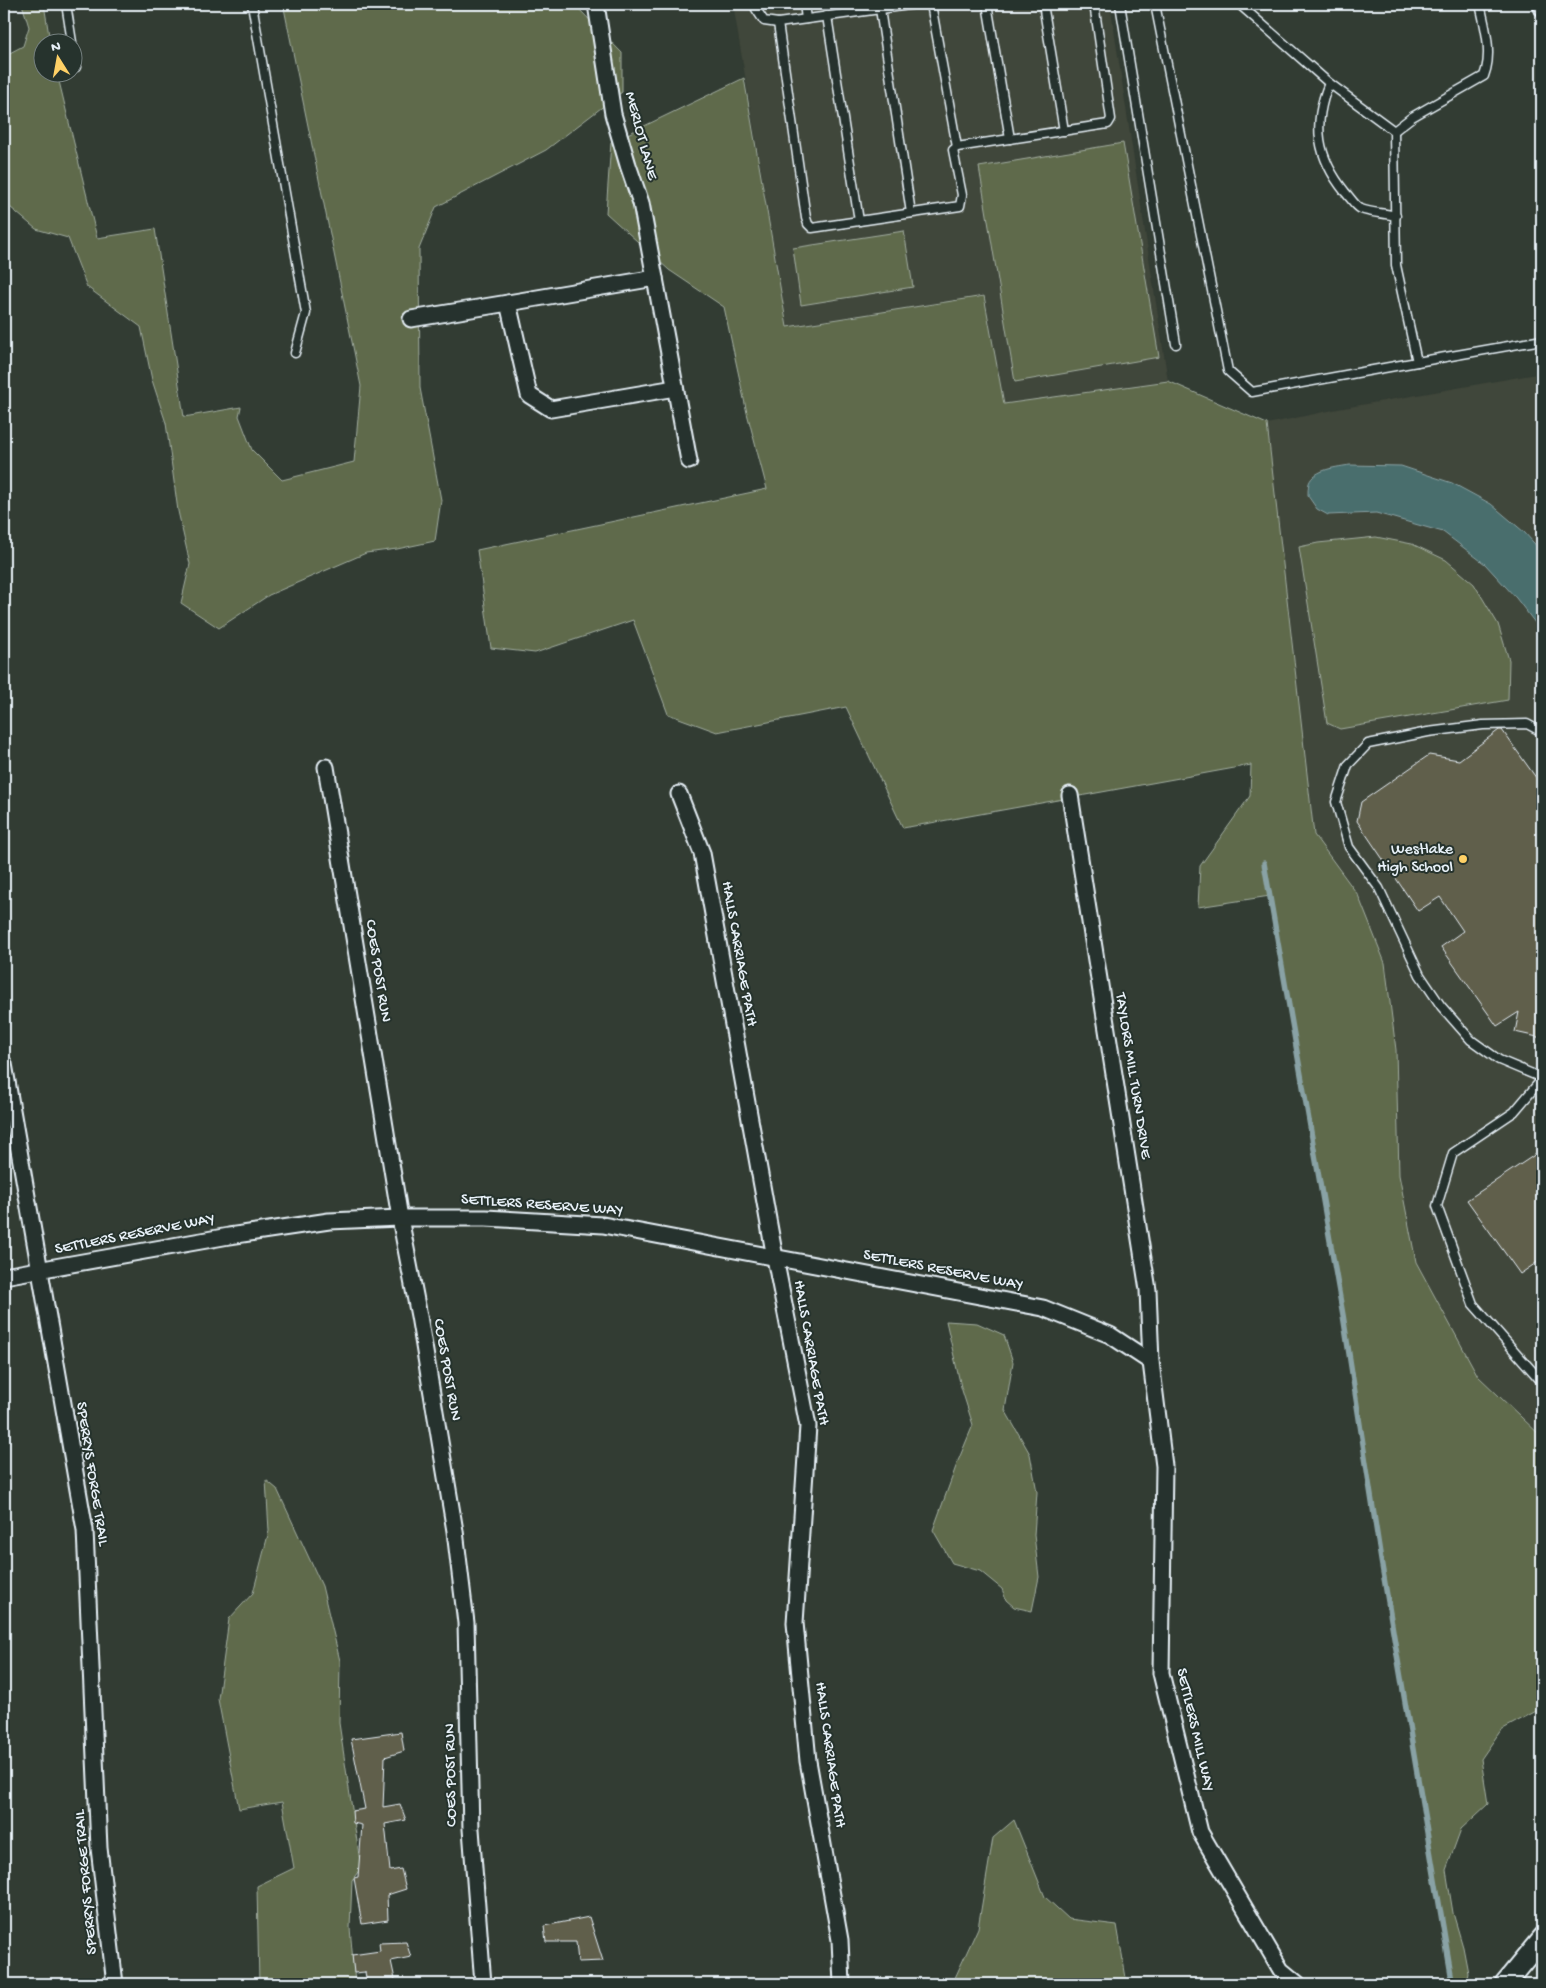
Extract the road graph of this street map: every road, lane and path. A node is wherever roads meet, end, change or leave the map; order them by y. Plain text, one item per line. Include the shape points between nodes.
1 (66, 4) edge
2 (252, 4) edge
3 (596, 4) edge
4 (755, 4) edge
5 (804, 4) edge
6 (917, 4) edge
7 (931, 4) edge
8 (987, 4) edge
9 (1043, 4) edge
10 (1094, 4) edge
11 (1120, 4) edge
12 (1155, 4) edge
13 (1239, 4) edge
14 (1480, 4) edge
15 (1541, 4) edge
16 (856, 8) edge
17 (1542, 8) edge
18 (880, 9) junction
19 (827, 16) junction
20 (806, 19) junction
21 (778, 23) junction
22 (70, 32) edge
23 (1329, 83) junction
24 (1064, 131) junction
25 (1394, 131) junction
26 (1010, 139) junction
27 (957, 147) junction
28 (911, 213) junction
29 (1396, 216) junction
30 (859, 221) junction
31 (656, 278) junction
32 (508, 303) junction
33 (411, 319) dead end
34 (1542, 340) edge
35 (1176, 344) dead end
36 (295, 353) dead end
37 (1417, 362) junction
38 (675, 388) junction
39 (689, 462) dead end
40 (1542, 732) edge
41 (326, 767) dead end
42 (679, 794) dead end
43 (1070, 795) dead end
44 (4, 1064) edge
45 (1542, 1078) edge
46 (400, 1218) junction
47 (775, 1258) junction
48 (40, 1271) junction
49 (4, 1276) edge
50 (1151, 1362) junction
51 (1542, 1382) edge
52 (1542, 1939) edge
53 (115, 1984) edge
54 (483, 1984) edge
55 (842, 1984) edge
56 (1298, 1984) edge
57 (1505, 1984) edge

1 - 22 lane
2 - 36 lane via 306,313
3 - 31 street, MERLOT LANE via 613,114 641,203
4 - 21 lane via 764,21
5 - 20 lane
6 - 18 lane
7 - 27 lane
8 - 26 lane
9 - 24 lane
10 - 24 lane via 1111,119 1108,124
11 - 35 lane
12 - 37 lane via 1228,372 1252,392
13 - 23 lane
14 - 25 lane via 1489,49 1484,76 1412,117
15 - 17 street
16 - 18 lane
16 - 19 lane
18 - 28 lane
19 - 20 lane
19 - 30 lane
20 - 21 lane
21 - 30 lane via 808,224 812,228
23 - 25 lane
23 - 29 lane via 1321,103 1318,129 1323,157 1338,183 1359,208
24 - 26 lane
25 - 29 lane
26 - 27 lane
27 - 28 lane via 953,150 962,196 960,206
28 - 30 lane
29 - 37 lane via 1396,265
31 - 32 street
31 - 38 street, MERLOT LANE
32 - 33 street
32 - 38 street via 529,394 551,409
34 - 37 lane
38 - 39 street, MERLOT LANE
40 - 45 lane via 1527,724 1483,724 1368,744 1348,765 1336,802 1350,847 1378,888 1420,975 1458,1026 1499,1060
41 - 46 street, COES POST RUN
42 - 47 street, HALLS CARRIAGE PATH via 702,852
43 - 50 street, TAYLORS MILL TURN DRIVE via 1148,1290
44 - 48 street, SPERRYS FORGE TRAIL
45 - 51 lane via 1514,1112 1453,1152 1436,1206 1473,1304
46 - 47 street, SETTLERS RESERVE WAY via 486,1218 603,1224
46 - 48 street, SETTLERS RESERVE WAY via 329,1221
46 - 54 street, COES POST RUN via 455,1531 465,1614 471,1829
47 - 50 street, SETTLERS RESERVE WAY via 1043,1308 1110,1335
47 - 55 street, HALLS CARRIAGE PATH via 808,1426 795,1622 808,1761 840,1940
48 - 49 street, SETTLERS RESERVE WAY
48 - 53 street, SPERRYS FORGE TRAIL via 85,1530 99,1848
50 - 56 street, SETTLERS MILL WAY via 1164,1466 1161,1673 1200,1832 1281,1970
52 - 57 main road

